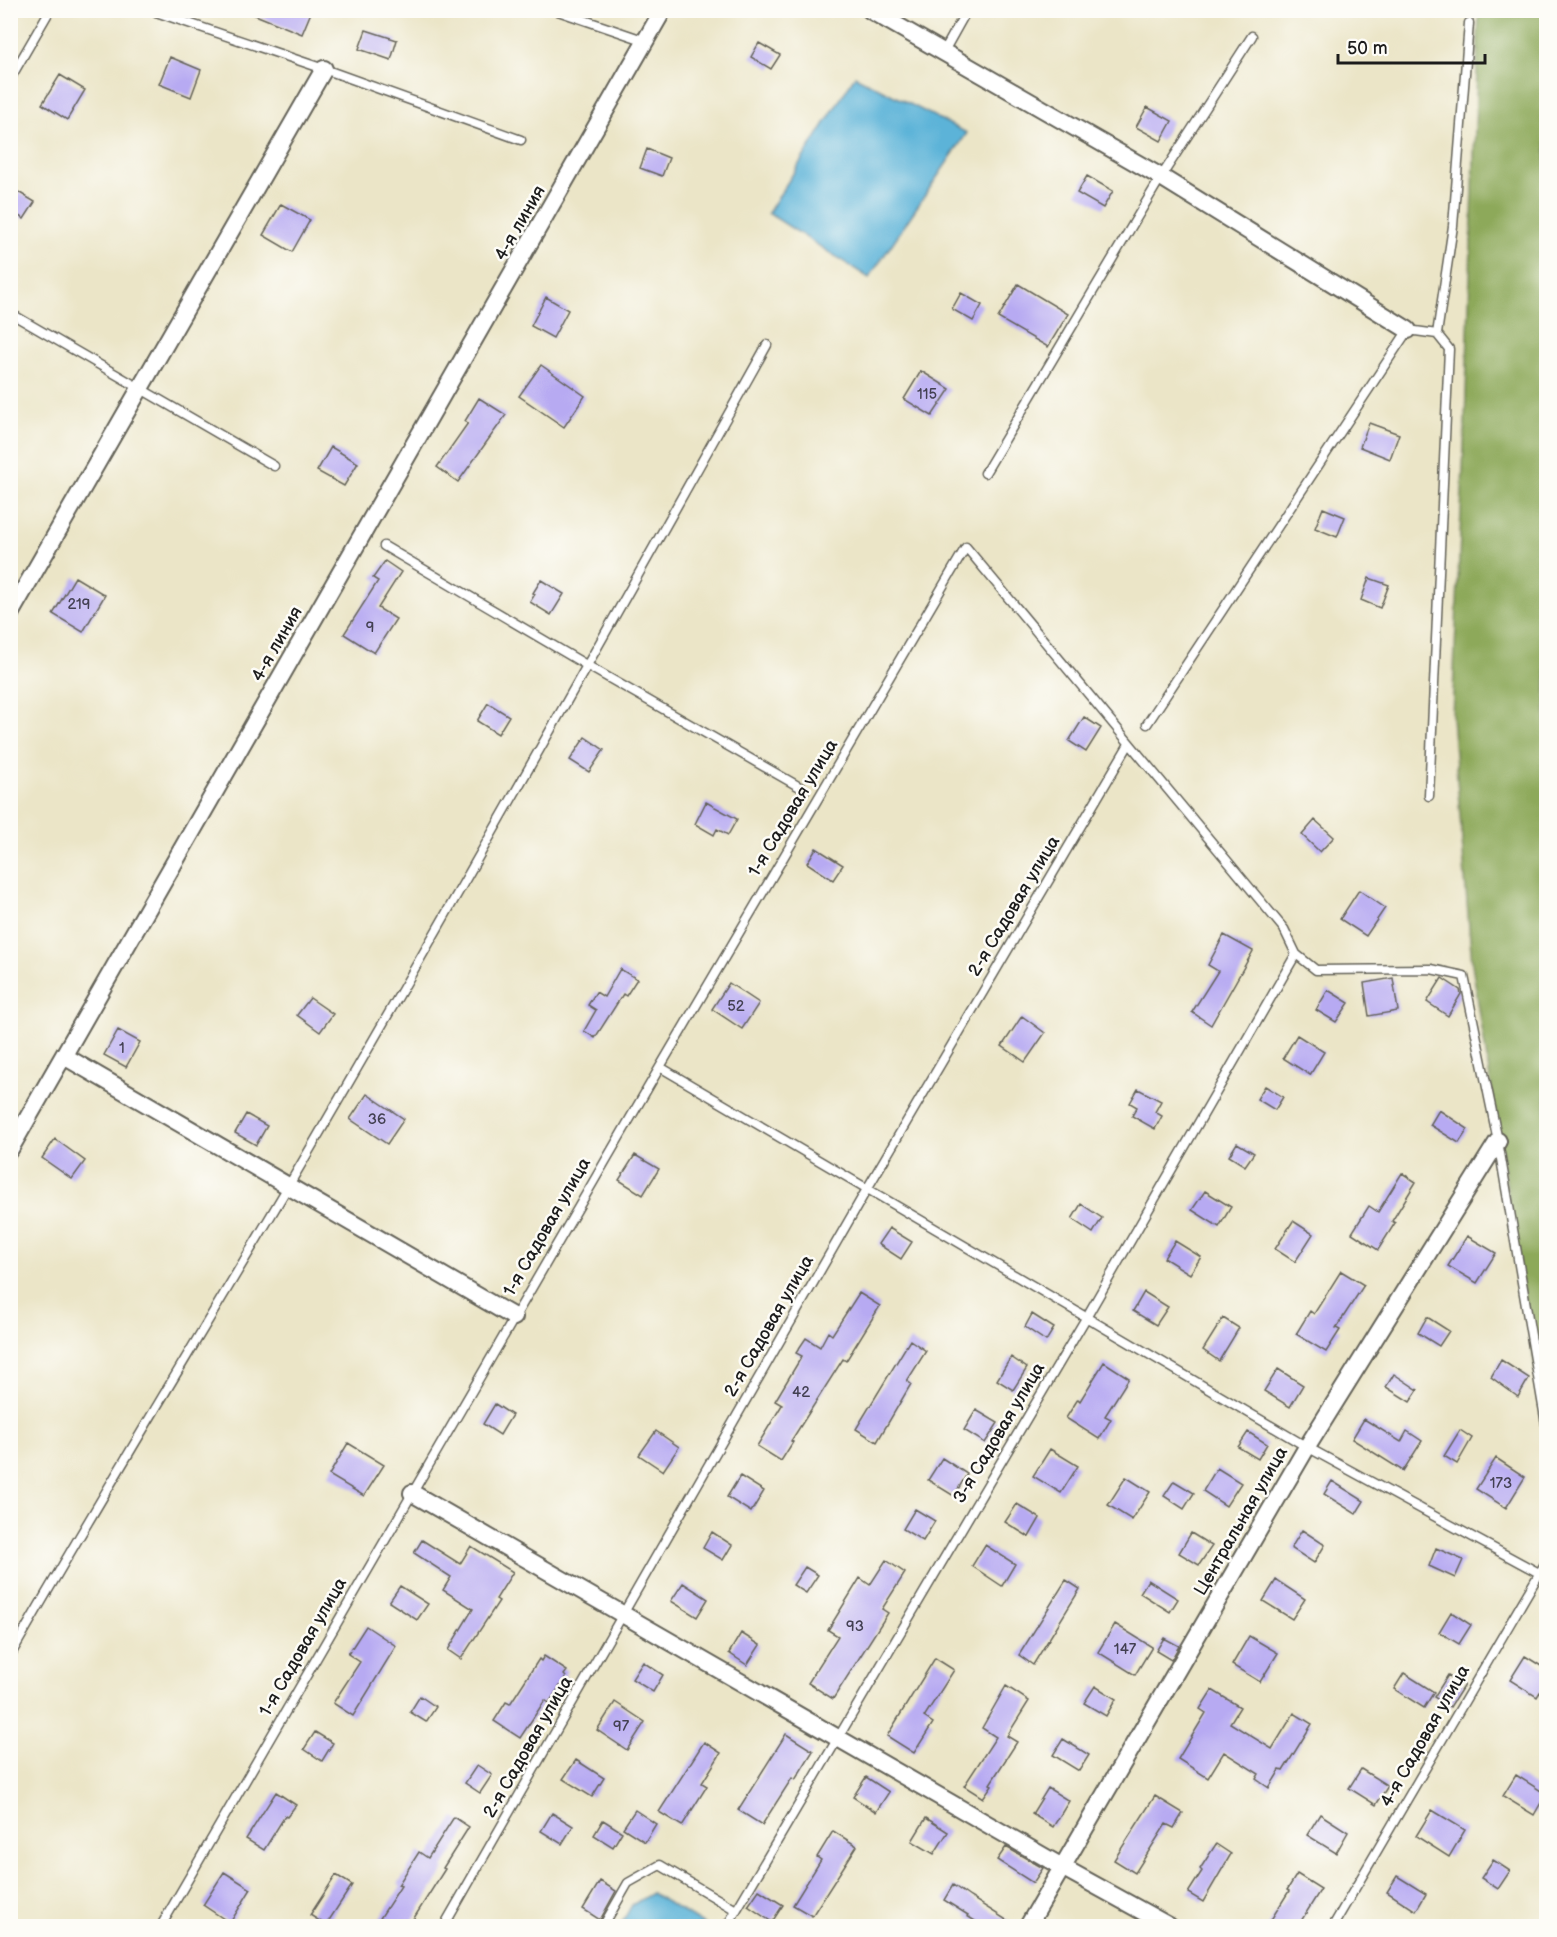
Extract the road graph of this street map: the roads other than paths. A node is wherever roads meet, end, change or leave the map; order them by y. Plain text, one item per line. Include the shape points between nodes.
1 (50, 10) edge
2 (150, 10) edge
3 (555, 10) edge
4 (663, 10) edge
5 (870, 10) edge
6 (967, 10) edge
7 (1469, 23) dead end
8 (1252, 36) dead end
9 (646, 41) junction
10 (943, 53) junction
11 (324, 69) junction
12 (10, 79) edge
13 (521, 140) dead end
14 (1161, 177) junction
15 (10, 313) edge
16 (1408, 330) junction
17 (1437, 334) junction
18 (767, 345) dead end
19 (140, 389) junction
20 (274, 466) dead end
21 (985, 473) dead end
22 (384, 546) dead end
23 (10, 614) edge
24 (588, 666) junction
25 (1148, 724) dead end
26 (1129, 744) junction
27 (805, 790) dead end
28 (1429, 796) dead end
29 (1296, 954) junction
30 (64, 1056) junction
31 (660, 1067) junction
32 (1498, 1141) junction
33 (10, 1149) edge
34 (289, 1185) junction
35 (867, 1189) junction
36 (514, 1317) junction
37 (1086, 1318) junction
38 (1546, 1424) edge
39 (1306, 1447) junction
40 (412, 1493) junction
41 (1546, 1562) edge
42 (1539, 1574) junction
43 (622, 1615) junction
44 (10, 1656) edge
45 (838, 1737) junction
46 (1062, 1867) junction
47 (736, 1910) junction
48 (605, 1923) dead end
49 (161, 1926) edge
50 (444, 1926) edge
51 (727, 1926) edge
52 (1028, 1926) edge
53 (1170, 1926) edge
54 (1333, 1926) edge

1 - 12 lane
2 - 11 lane
3 - 9 lane
4 - 9 street, 4-я линия
5 - 10 street
6 - 10 lane
7 - 17 lane via 1453,226
8 - 14 lane
9 - 30 street, 4-я линия
10 - 14 street
11 - 13 lane
11 - 19 street
14 - 16 street
14 - 21 lane
15 - 19 lane
16 - 17 lane
16 - 25 lane
17 - 28 lane via 1449,349
18 - 24 lane
19 - 20 lane
19 - 23 street
22 - 24 lane
24 - 27 lane
24 - 34 lane
26 - 29 lane via 1284,929
26 - 31 lane, 1-я Садовая улица via 966,547
26 - 35 lane, 2-я Садовая улица
29 - 32 lane via 1316,970 1431,969 1464,976
29 - 37 lane, 3-я Садовая улица
30 - 33 street, 4-я линия
30 - 34 street
31 - 35 lane
31 - 36 lane, 1-я Садовая улица
32 - 38 lane
32 - 39 street, Центральная улица
34 - 36 street
34 - 44 lane
35 - 37 lane
35 - 43 lane, 2-я Садовая улица
36 - 40 lane, 1-я Садовая улица
37 - 39 lane
37 - 45 lane, 3-я Садовая улица
39 - 42 lane
39 - 46 street, Центральная улица
40 - 43 street
40 - 49 lane, 1-я Садовая улица
41 - 42 lane, 4-я Садовая улица
42 - 54 lane, 4-я Садовая улица
43 - 45 street
43 - 50 lane, 2-я Садовая улица
45 - 46 street
45 - 47 lane, 3-я Садовая улица
46 - 52 street, Центральная улица
46 - 53 street
47 - 48 lane via 660,1866 628,1883
47 - 51 lane, 3-я Садовая улица

